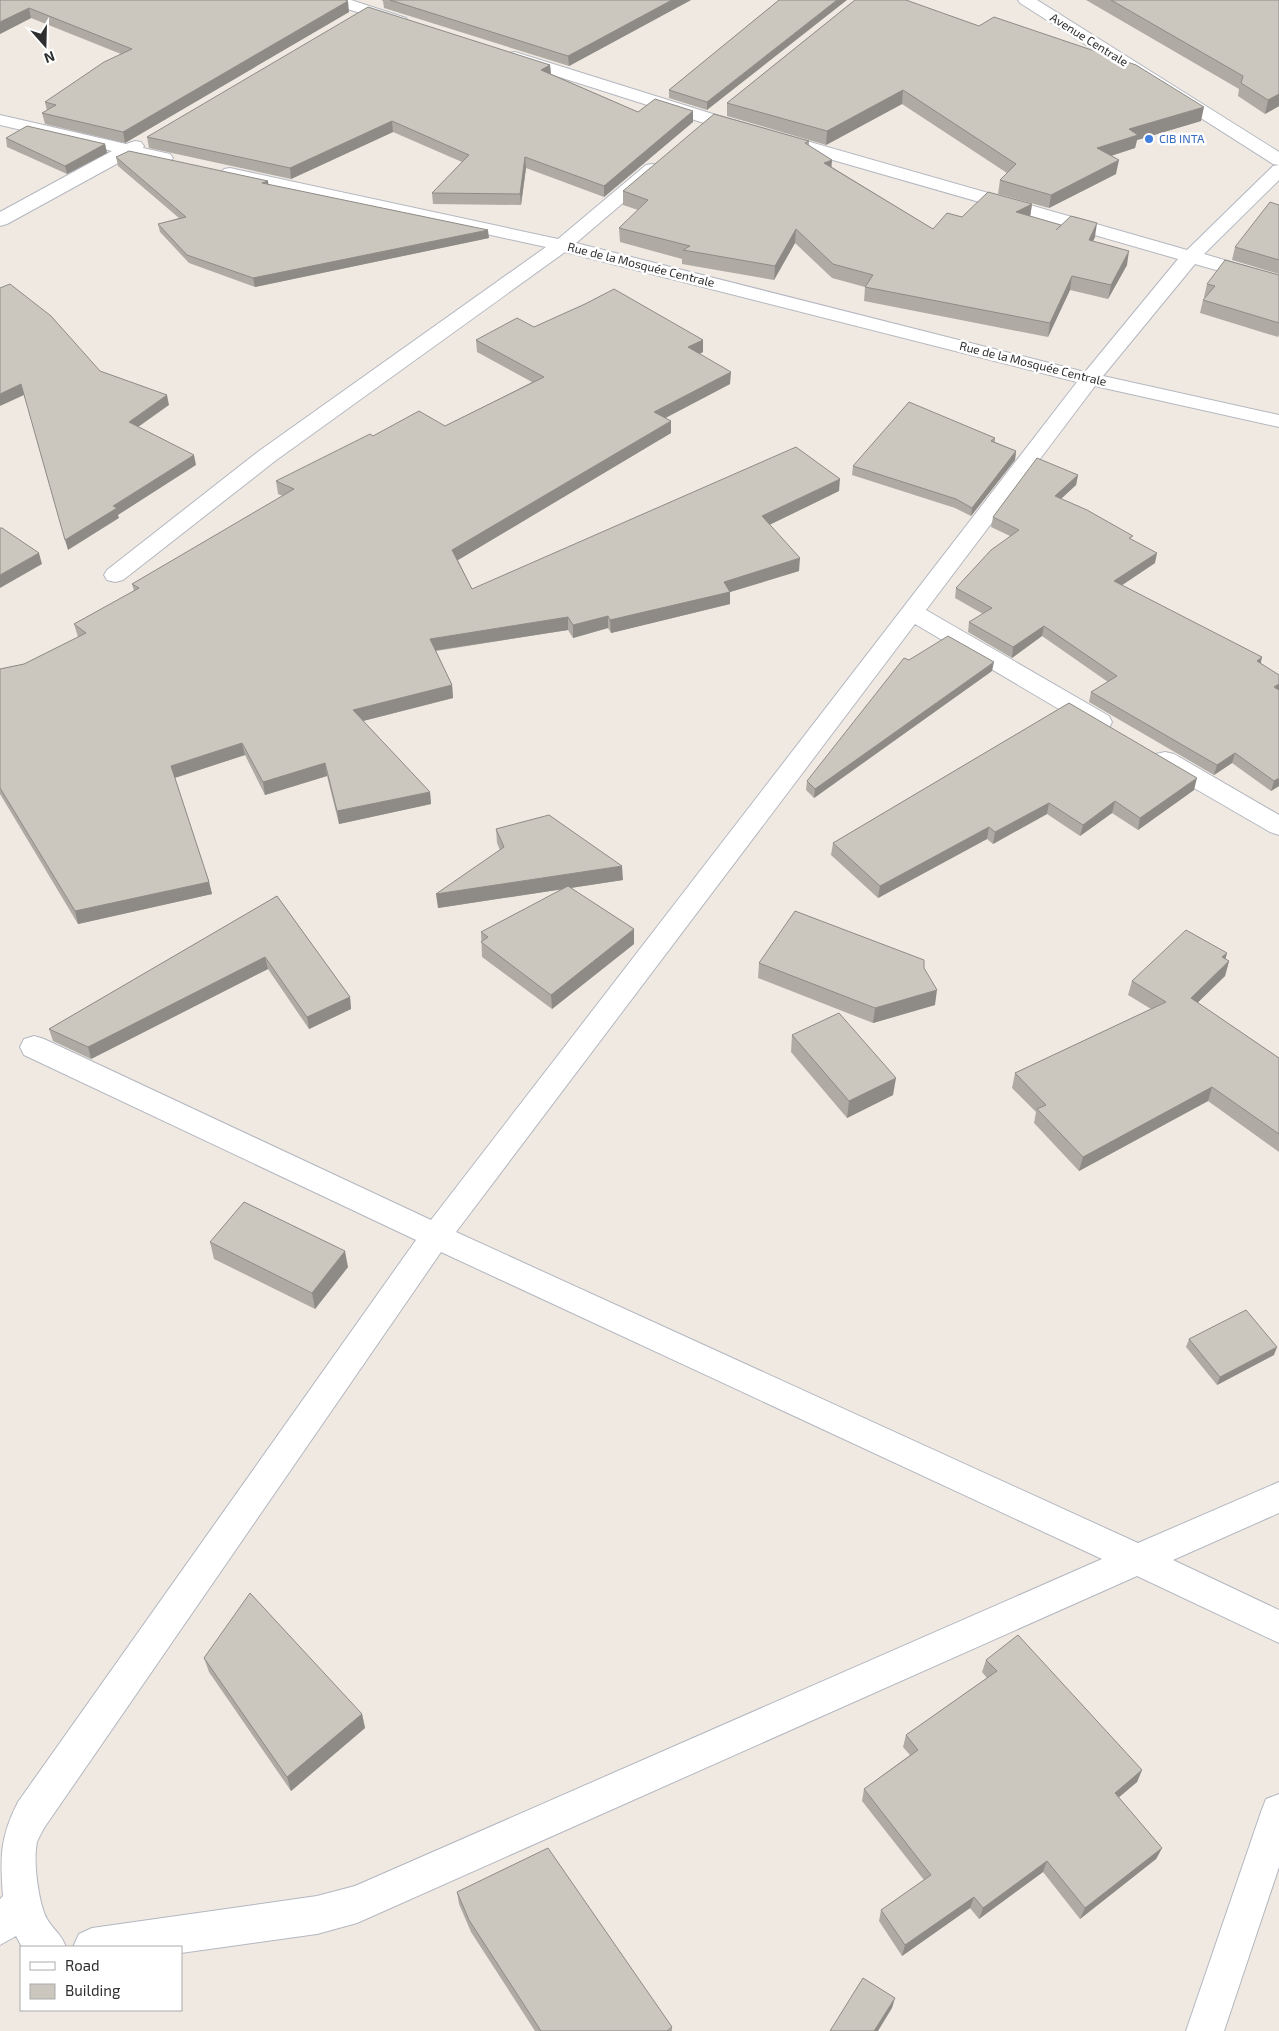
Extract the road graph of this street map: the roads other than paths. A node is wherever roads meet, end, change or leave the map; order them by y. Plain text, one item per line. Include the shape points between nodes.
1 (335, 0) edge
2 (387, 0) edge
3 (1026, 0) edge
4 (366, 10) junction
5 (349, 20) edge
6 (413, 25) edge
7 (496, 51) edge
8 (718, 113) junction
9 (0, 120) edge
10 (695, 132) edge
11 (153, 136) edge
12 (128, 150) junction
13 (666, 157) edge
14 (1279, 160) edge
15 (186, 163) edge
16 (214, 170) edge
17 (1279, 170) edge
18 (0, 220) edge
19 (562, 245) junction
20 (1190, 257) junction
21 (1279, 282) edge
22 (1090, 379) junction
23 (1279, 421) edge
24 (115, 575) dead end
25 (913, 614) junction
26 (1117, 732) edge
27 (1143, 747) edge
28 (1279, 826) edge
29 (34, 1047) dead end
30 (436, 1236) junction
31 (1279, 1497) edge
32 (1137, 1559) junction
33 (1279, 1627) edge
34 (1279, 1812) edge
35 (11, 1914) edge
36 (45, 1946) edge
37 (99, 1946) edge
38 (1205, 2031) edge

1 - 4 street
2 - 4 street
3 - 14 street, Avenue Centrale
4 - 5 street
4 - 6 street
7 - 8 street
8 - 10 street
8 - 20 street
9 - 12 street
11 - 12 street
12 - 15 street
12 - 18 street
13 - 19 street
16 - 19 street, Rue de la Mosquée Centrale
17 - 20 street
19 - 22 street, Rue de la Mosquée Centrale
19 - 24 street via 267,456
20 - 21 street
20 - 22 street
22 - 23 street, Rue de la Mosquée Centrale
22 - 25 street
25 - 26 street
25 - 30 street
27 - 28 street
29 - 30 street
30 - 32 street
30 - 35 street via 31,1815 21,1834
31 - 32 street
32 - 33 street
32 - 37 street via 357,1904 316,1915
34 - 38 street
35 - 36 street via 31,1929

